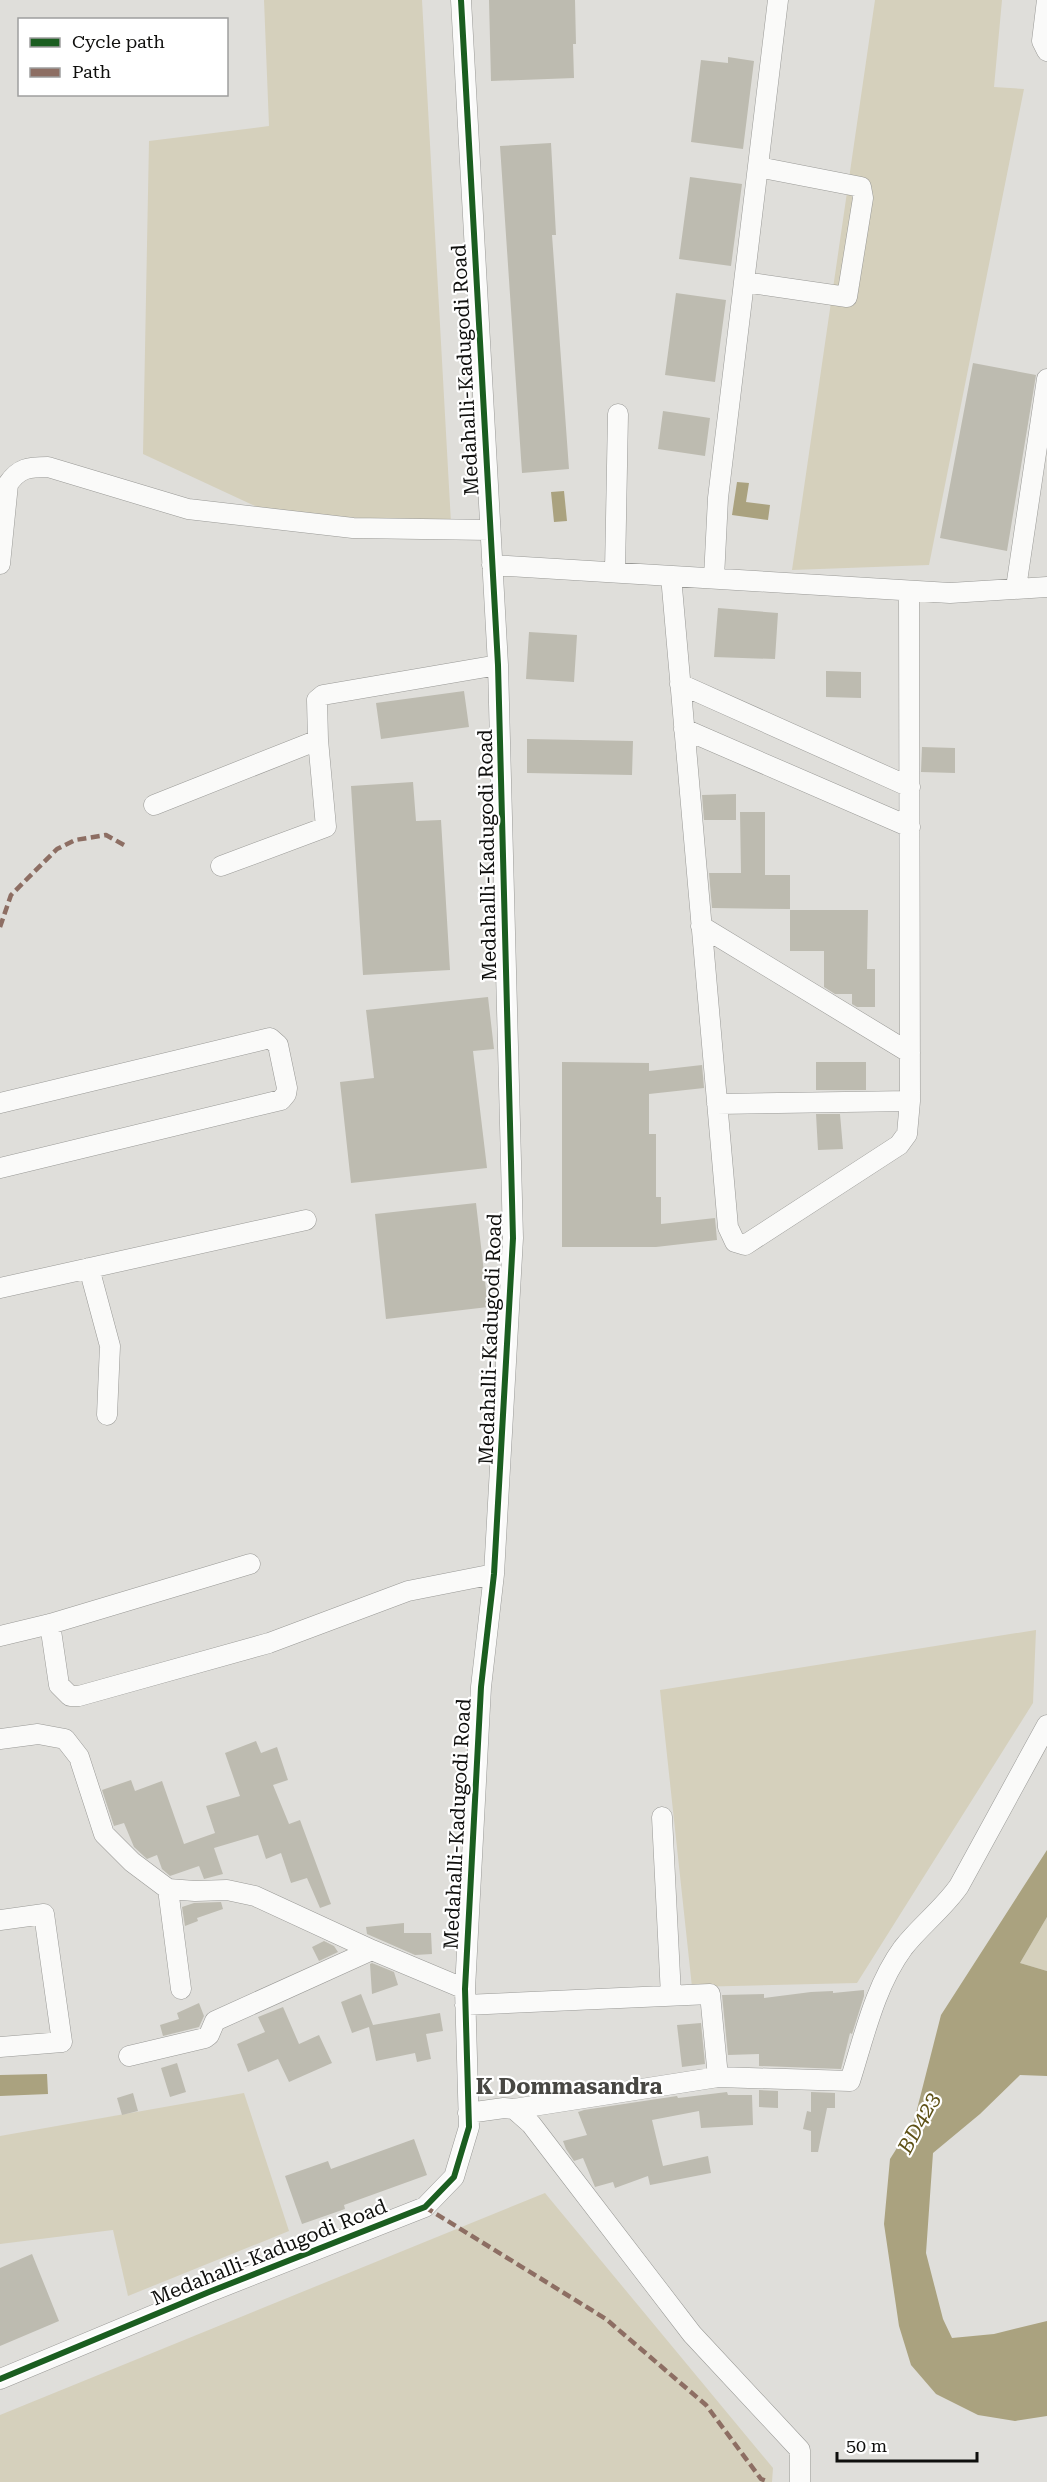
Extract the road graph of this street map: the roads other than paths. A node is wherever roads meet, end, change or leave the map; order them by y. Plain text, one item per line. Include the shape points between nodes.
1 (461, 0) edge
2 (778, 0) edge
3 (1047, 0) edge
4 (1047, 51) edge
5 (758, 167) junction
6 (744, 282) junction
7 (1047, 379) edge
8 (618, 414) dead end
9 (490, 530) junction
10 (0, 564) edge
11 (492, 565) junction
12 (615, 571) junction
13 (671, 576) junction
14 (714, 578) junction
15 (1047, 586) edge
16 (1016, 588) junction
17 (909, 591) junction
18 (498, 664) junction
19 (680, 684) junction
20 (684, 729) junction
21 (318, 740) junction
22 (910, 787) junction
23 (154, 805) dead end
24 (910, 827) junction
25 (221, 866) dead end
26 (701, 926) junction
27 (910, 1053) junction
28 (910, 1101) junction
29 (0, 1103) edge
30 (717, 1104) junction
31 (0, 1168) edge
32 (306, 1220) dead end
33 (89, 1268) junction
34 (0, 1288) edge
35 (107, 1415) dead end
36 (250, 1564) dead end
37 (494, 1574) junction
38 (50, 1624) junction
39 (0, 1636) edge
40 (1047, 1725) edge
41 (0, 1739) edge
42 (662, 1817) dead end
43 (168, 1889) junction
44 (0, 1920) edge
45 (372, 1950) junction
46 (181, 1989) dead end
47 (671, 1996) junction
48 (465, 1997) junction
49 (0, 2047) edge
50 (129, 2056) dead end
51 (718, 2077) junction
52 (514, 2109) junction
53 (468, 2113) junction
54 (0, 2379) edge
55 (800, 2482) edge

1 - 9 street, Medahalli-Kadugodi Road
2 - 5 street
3 - 4 street via 1042,41
5 - 6 street
5 - 6 street via 861,187 863,198 847,297
6 - 14 street via 718,498
7 - 16 street
8 - 12 street
9 - 10 street via 353,528 188,509 48,467 30,467 14,474 8,484
9 - 11 street, Medahalli-Kadugodi Road
11 - 12 street
11 - 18 street, Medahalli-Kadugodi Road
12 - 13 street
13 - 14 street
13 - 19 street
14 - 17 street
15 - 16 street
16 - 17 street via 950,593
17 - 22 street
18 - 21 street via 323,695 317,700
18 - 37 street, Medahalli-Kadugodi Road via 513,1238
19 - 20 street
19 - 22 street
20 - 24 street
20 - 26 street
21 - 23 street
21 - 25 street via 326,826
22 - 24 street
24 - 27 street
26 - 27 street
26 - 30 street
27 - 28 street
28 - 30 street
28 - 30 street via 907,1134 899,1145 745,1245 735,1242 728,1227
29 - 31 street via 270,1038 278,1045 287,1088 281,1100
32 - 33 street
33 - 34 street
33 - 35 street via 110,1346
36 - 38 street
37 - 38 street via 408,1591 269,1643 79,1696 70,1696 59,1685
37 - 48 street, Medahalli-Kadugodi Road via 481,1687
38 - 39 street
40 - 51 street via 959,1886 904,1947 887,1973 850,2081
41 - 43 street via 38,1734 65,1739 79,1757 104,1834
42 - 47 street
43 - 45 street via 227,1890 255,1896
43 - 46 street
44 - 49 street via 44,1914 62,2042
45 - 48 street
45 - 50 street via 215,2021 205,2038
47 - 48 street
47 - 51 street via 710,1995
48 - 53 street, Medahalli-Kadugodi Road
51 - 52 street
52 - 53 street
52 - 55 street via 531,2124 692,2334 800,2450
53 - 54 street, Medahalli-Kadugodi Road via 469,2127 454,2177 425,2207

